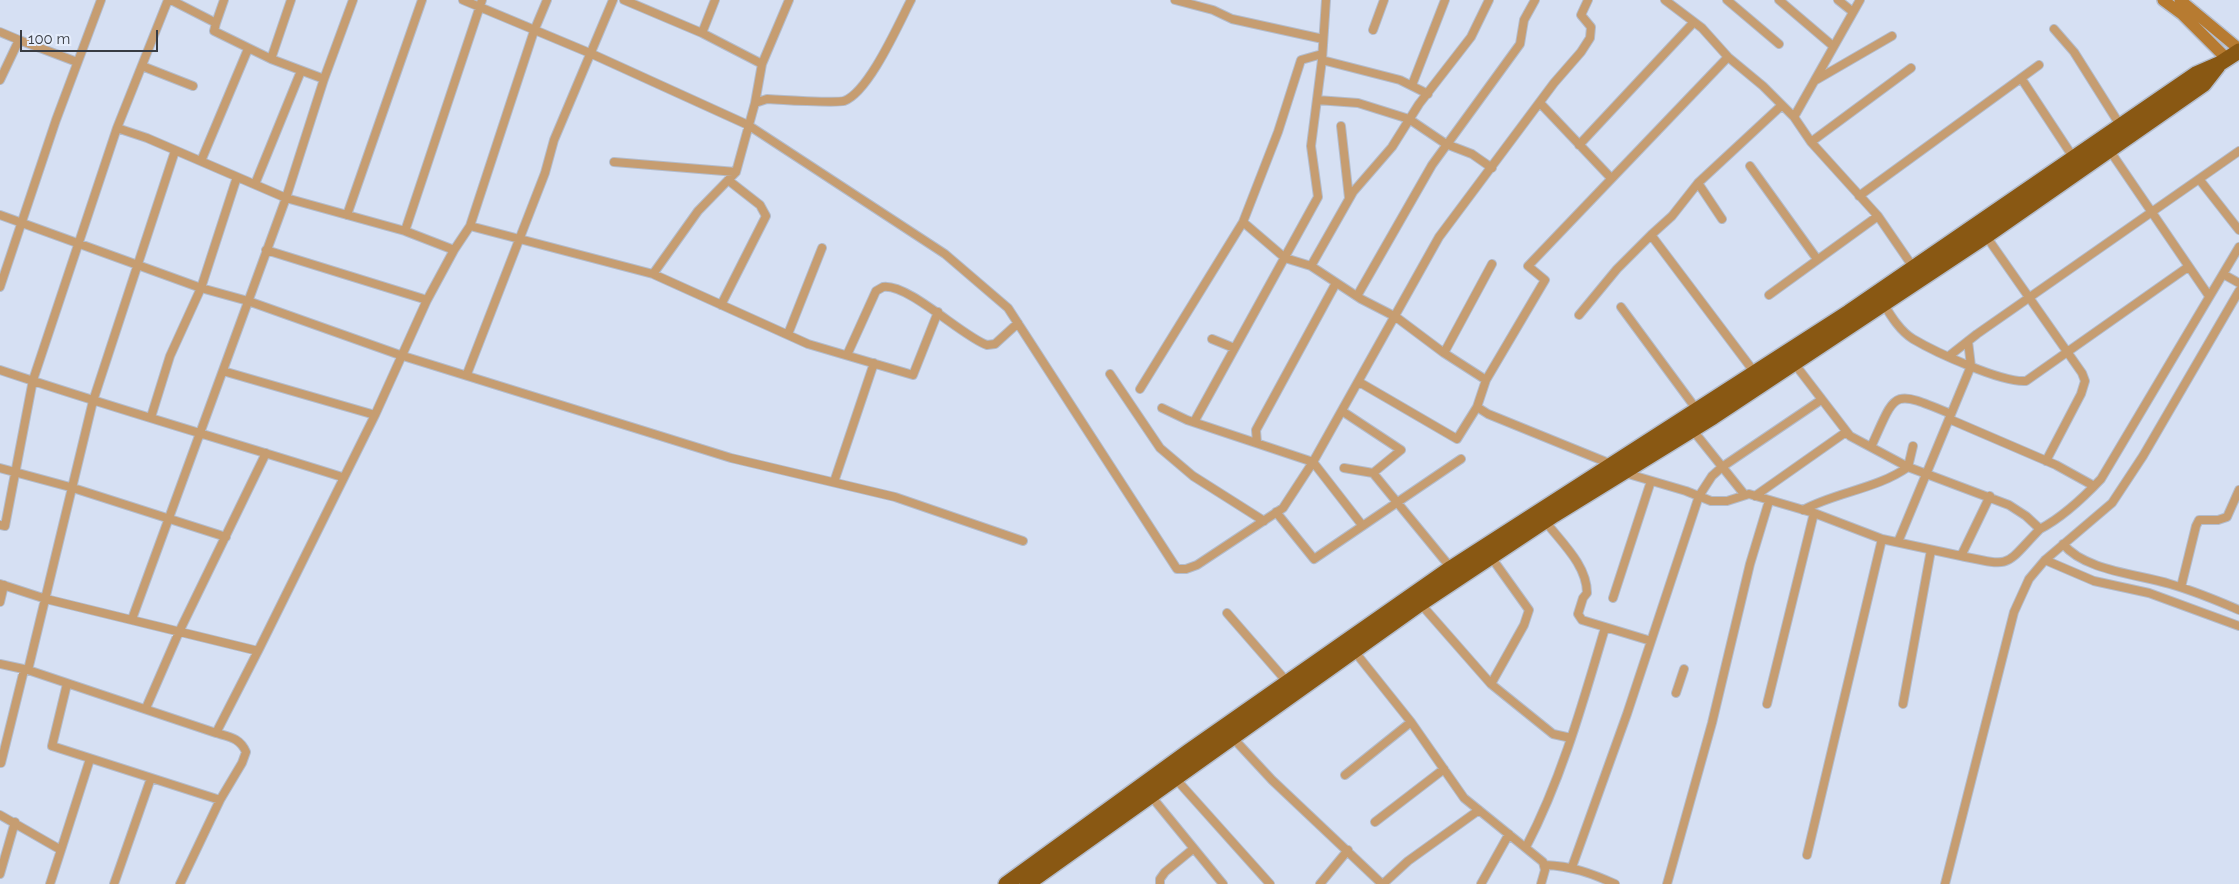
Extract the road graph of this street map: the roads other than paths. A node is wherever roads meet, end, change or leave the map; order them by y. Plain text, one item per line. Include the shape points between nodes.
1 (101, 0) edge
2 (169, 0) edge
3 (224, 0) edge
4 (291, 0) edge
5 (353, 0) edge
6 (422, 0) edge
7 (463, 0) edge
8 (547, 0) edge
9 (614, 0) edge
10 (624, 0) edge
11 (715, 0) edge
12 (789, 0) edge
13 (911, 0) edge
14 (1175, 0) edge
15 (1326, 0) edge
16 (1384, 0) edge
17 (1445, 0) edge
18 (1489, 0) edge
19 (1535, 0) edge
20 (1588, 0) edge
21 (1665, 0) edge
22 (1727, 0) edge
23 (1778, 0) edge
24 (1838, 0) edge
25 (1860, 0) edge
26 (2163, 0) edge
27 (2186, 2) edge
28 (481, 3) edge
29 (1853, 12) junction
30 (1694, 22) junction
31 (216, 23) junction
32 (2054, 29) dead end
33 (1373, 30) dead end
34 (534, 31) junction
35 (0, 32) edge
36 (702, 33) junction
37 (1892, 36) dead end
38 (19, 40) junction
39 (1323, 40) junction
40 (1779, 44) dead end
41 (1833, 46) junction
42 (248, 49) junction
43 (592, 54) junction
44 (2231, 56) edge
45 (1322, 57) junction
46 (1728, 57) junction
47 (272, 59) junction
48 (78, 62) junction
49 (762, 64) junction
50 (2039, 65) dead end
51 (142, 66) junction
52 (2, 68) edge
53 (1911, 68) dead end
54 (302, 71) junction
55 (2021, 78) junction
56 (324, 79) junction
57 (0, 80) edge
58 (1815, 81) junction
59 (1412, 85) junction
60 (193, 86) dead end
61 (1428, 94) junction
62 (1317, 100) junction
63 (755, 103) junction
64 (1540, 103) junction
65 (1782, 106) junction
66 (1794, 117) junction
67 (1409, 119) junction
68 (2120, 124) junction
69 (748, 125) junction
70 (1341, 126) dead end
71 (117, 128) junction
72 (1811, 142) junction
73 (1446, 144) junction
74 (1580, 145) junction
75 (2108, 148) junction
76 (175, 151) junction
77 (2239, 151) edge
78 (2073, 157) junction
79 (201, 161) junction
80 (614, 162) dead end
81 (1750, 166) dead end
82 (1492, 168) junction
83 (736, 172) junction
84 (238, 177) junction
85 (1611, 178) junction
86 (2199, 179) junction
87 (728, 180) junction
88 (1698, 183) junction
89 (255, 184) junction
90 (1859, 196) junction
91 (286, 198) junction
92 (1349, 198) junction
93 (2152, 213) junction
94 (0, 215) edge
95 (347, 215) junction
96 (1878, 216) junction
97 (1722, 220) dead end
98 (1243, 222) junction
99 (22, 223) junction
100 (470, 226) junction
101 (2239, 230) edge
102 (405, 231) junction
103 (1651, 235) junction
104 (1986, 236) junction
105 (520, 237) junction
106 (76, 244) junction
107 (2239, 247) edge
108 (822, 248) dead end
109 (266, 250) junction
110 (454, 250) junction
111 (1285, 258) junction
112 (1816, 259) junction
113 (136, 264) junction
114 (1492, 264) dead end
115 (1311, 266) junction
116 (1913, 267) junction
117 (2188, 267) junction
118 (653, 274) junction
119 (2223, 274) junction
120 (2236, 281) edge
121 (1336, 283) junction
122 (0, 287) edge
123 (201, 288) junction
124 (2239, 291) edge
125 (1770, 294) dead end
126 (1357, 296) junction
127 (2210, 296) junction
128 (2031, 297) junction
129 (427, 300) junction
130 (248, 301) junction
131 (1882, 303) junction
132 (721, 305) junction
133 (1621, 307) dead end
134 (938, 312) junction
135 (1579, 315) dead end
136 (1396, 317) junction
137 (1018, 324) junction
138 (788, 334) junction
139 (1212, 339) dead end
140 (1968, 341) junction
141 (1234, 348) junction
142 (1444, 352) junction
143 (2067, 352) junction
144 (400, 355) junction
145 (847, 355) junction
146 (1949, 356) junction
147 (874, 363) junction
148 (1794, 363) junction
149 (1971, 366) junction
150 (0, 370) edge
151 (223, 371) junction
152 (1755, 373) junction
153 (467, 374) junction
154 (1110, 374) dead end
155 (33, 380) junction
156 (1486, 380) junction
157 (1359, 382) junction
158 (1140, 389) dead end
159 (1821, 400) junction
160 (92, 401) junction
161 (1477, 407) junction
162 (1162, 408) dead end
163 (1342, 411) junction
164 (375, 415) junction
165 (151, 417) junction
166 (1950, 417) junction
167 (1691, 419) junction
168 (1194, 422) junction
169 (1846, 432) junction
170 (201, 434) junction
171 (1256, 443) junction
172 (1914, 446) dead end
173 (1871, 447) junction
174 (266, 453) junction
175 (1461, 459) dead end
176 (2046, 461) junction
177 (1313, 462) junction
178 (1722, 466) junction
179 (1908, 467) junction
180 (0, 468) edge
181 (1344, 468) dead end
182 (1619, 469) junction
183 (16, 472) junction
184 (1372, 473) junction
185 (1926, 474) junction
186 (342, 477) junction
187 (1651, 481) junction
188 (834, 482) junction
189 (2094, 486) junction
190 (70, 487) junction
191 (2239, 490) edge
192 (1744, 494) junction
193 (1699, 496) junction
194 (1755, 496) junction
195 (1990, 496) junction
196 (1398, 501) junction
197 (1769, 501) junction
198 (1803, 510) junction
199 (1276, 512) junction
200 (1814, 513) junction
201 (169, 519) junction
202 (1264, 521) junction
203 (1545, 521) junction
204 (0, 525) edge
205 (1362, 525) junction
206 (2040, 528) junction
207 (226, 537) junction
208 (1882, 538) junction
209 (1023, 541) dead end
210 (1898, 542) junction
211 (2063, 544) junction
212 (1931, 550) junction
213 (1960, 556) junction
214 (1491, 557) junction
215 (2046, 560) junction
216 (1451, 568) junction
217 (2, 585) edge
218 (2181, 587) junction
219 (1613, 598) dead end
220 (46, 599) junction
221 (1416, 599) junction
222 (0, 602) edge
223 (2239, 610) edge
224 (1227, 613) dead end
225 (132, 619) junction
226 (2239, 626) edge
227 (1605, 628) junction
228 (179, 632) junction
229 (1651, 641) junction
230 (258, 651) junction
231 (1355, 652) junction
232 (0, 664) edge
233 (1684, 669) dead end
234 (26, 670) junction
235 (1288, 683) junction
236 (67, 684) junction
237 (1491, 684) junction
238 (1676, 692) dead end
239 (1767, 704) dead end
240 (1903, 704) dead end
241 (146, 708) junction
242 (1411, 722) junction
243 (216, 733) junction
244 (1233, 738) junction
245 (1571, 738) junction
246 (90, 760) junction
247 (1, 763) edge
248 (1444, 769) junction
249 (1171, 773) junction
250 (1345, 775) dead end
251 (151, 778) junction
252 (1151, 796) junction
253 (220, 800) junction
254 (1479, 810) junction
255 (0, 815) edge
256 (15, 822) junction
257 (1374, 822) dead end
258 (1509, 834) junction
259 (1526, 847) junction
260 (1194, 849) junction
261 (61, 850) junction
262 (1348, 850) junction
263 (1807, 855) dead end
264 (1545, 865) junction
265 (1572, 867) junction
266 (0, 874) edge
267 (50, 884) edge
268 (114, 884) edge
269 (180, 884) edge
270 (1006, 884) edge
271 (1027, 884) edge
272 (1160, 884) edge
273 (1223, 884) edge
274 (1270, 884) edge
275 (1320, 884) edge
276 (1382, 884) edge
277 (1481, 884) edge
278 (1541, 884) edge
279 (1615, 884) edge
280 (1667, 884) edge
281 (1945, 884) edge

1 - 48 street
2 - 31 street
2 - 51 street
3 - 31 street
4 - 47 street
5 - 56 street
6 - 95 street
7 - 28 street
8 - 34 street
9 - 43 street
10 - 36 street
11 - 36 street
12 - 49 street
13 - 63 street via 883,56 861,87 844,101 767,99
14 - 39 street via 1232,18
15 - 39 street
16 - 33 street
17 - 59 street
18 - 61 street via 1471,37
19 - 73 street via 1524,20 1520,44
20 - 64 street via 1581,15 1591,27 1590,38
21 - 30 street
22 - 40 street
23 - 41 street
24 - 29 street
25 - 29 street
26 - 44 street
27 - 44 street
28 - 34 street
28 - 102 street
29 - 41 street
30 - 46 street
30 - 74 street
31 - 42 street via 214,31
32 - 68 street via 2074,52
34 - 43 street
34 - 100 street
35 - 38 street
36 - 49 street
37 - 58 street
38 - 48 street
38 - 52 street
39 - 45 street
41 - 58 street
42 - 47 street
42 - 79 street
43 - 69 street
43 - 105 street via 554,140
44 - 68 highway via 2196,74
44 - 75 highway via 2204,84
45 - 59 street
45 - 62 street
45 - 98 street via 1301,60 1278,132
46 - 65 street via 1764,86
46 - 85 street
47 - 54 street
48 - 99 street
49 - 63 street
50 - 55 street
51 - 60 street
51 - 71 street
52 - 57 street
53 - 72 street
54 - 56 street
54 - 89 street
55 - 78 street
55 - 90 street
56 - 91 street
58 - 66 street
59 - 61 street
61 - 67 street
62 - 67 street via 1358,103
62 - 111 street via 1311,146 1318,197
63 - 69 street
64 - 74 street
64 - 82 street
65 - 66 street
65 - 88 street
66 - 72 street
67 - 73 street
67 - 92 street via 1392,147 1371,168
68 - 78 highway
69 - 83 street
69 - 137 street via 945,254 1008,308
70 - 92 street
71 - 76 street
71 - 106 street
72 - 90 street
73 - 82 street via 1472,154
73 - 126 street
74 - 85 street
75 - 93 street
75 - 104 highway
76 - 79 street
76 - 113 street
77 - 86 street
78 - 116 highway
79 - 84 street
80 - 83 street
81 - 112 street
82 - 136 street via 1440,237
83 - 87 street
84 - 89 street
84 - 123 street
85 - 156 street via 1528,266 1545,280
86 - 93 street
86 - 101 street
87 - 118 street via 698,211
87 - 132 street via 760,205 766,216
88 - 97 street
88 - 103 street via 1672,216
89 - 91 street
90 - 96 street
91 - 95 street
91 - 109 street
92 - 115 street
93 - 117 street
93 - 128 street
94 - 99 street
95 - 102 street
96 - 112 street
96 - 116 street
98 - 111 street
98 - 158 street
99 - 106 street
99 - 122 street
100 - 105 street
100 - 110 street
102 - 110 street
103 - 135 street via 1617,269
103 - 152 street
104 - 128 street
104 - 131 highway
105 - 118 street
105 - 153 street
106 - 113 street
106 - 155 street
107 - 119 street
108 - 138 street
109 - 129 street
109 - 130 street
110 - 129 street
111 - 115 street
111 - 141 street
112 - 125 street
113 - 123 street
113 - 160 street
114 - 142 street
115 - 121 street
116 - 152 highway
117 - 127 street
117 - 143 street
118 - 132 street
119 - 120 street
119 - 127 street
121 - 126 street
121 - 171 street via 1256,430
123 - 130 street
123 - 165 street via 170,356
124 - 211 street via 2112,503
126 - 136 street
127 - 189 street
128 - 140 street
128 - 143 street
129 - 144 street
130 - 144 street
130 - 151 street
131 - 146 street via 1912,338
131 - 148 highway
132 - 138 street
133 - 167 street
134 - 137 street via 987,345 995,344
134 - 145 street via 890,287 879,289
134 - 147 street via 913,375
136 - 142 street
136 - 157 street
137 - 202 street via 1177,569 1197,565
138 - 145 street via 808,344
139 - 141 street
140 - 146 street
140 - 149 street
141 - 168 street
142 - 156 street
143 - 149 street via 2026,380
143 - 176 street via 2082,374 2084,386
144 - 153 street
144 - 164 street
145 - 147 street
146 - 149 street
147 - 188 street
148 - 159 street
148 - 167 highway
149 - 166 street
150 - 155 street
151 - 164 street
151 - 170 street
152 - 167 highway
153 - 188 street via 696,448
154 - 202 street via 1160,448 1193,476
155 - 160 street
155 - 183 street
156 - 161 street
157 - 161 street via 1456,439
157 - 163 street
159 - 169 street
159 - 178 street
160 - 165 street
160 - 190 street
161 - 182 street
162 - 168 street
163 - 177 street
163 - 184 street via 1400,450
164 - 186 street
165 - 170 street
166 - 173 street via 1916,399 1897,399 1891,404
166 - 176 street
166 - 185 street
167 - 178 street
167 - 182 highway
168 - 171 street
169 - 173 street
169 - 194 street
170 - 174 street
170 - 201 street
171 - 177 street
172 - 179 street
173 - 179 street
174 - 186 street
174 - 207 street
175 - 196 street
176 - 189 street
177 - 199 street via 1283,508
177 - 205 street
178 - 192 street
178 - 193 street
179 - 185 street
179 - 198 street via 1896,475 1819,501
180 - 183 street
181 - 184 street
182 - 187 street
182 - 203 highway
182 - 216 highway
183 - 190 street
183 - 204 street via 5,526
184 - 196 street
185 - 195 street
185 - 210 street
186 - 230 street
187 - 193 street
187 - 219 street
188 - 209 street via 895,497
189 - 206 street via 2052,522
190 - 201 street
190 - 220 street
191 - 218 street via 2227,517 2199,520
192 - 193 street via 1727,502
192 - 194 street
193 - 229 street
194 - 197 street
195 - 206 street via 2026,516
195 - 213 street
196 - 205 street
196 - 216 street
197 - 198 street
197 - 280 street
198 - 200 street
199 - 202 street
199 - 205 street via 1314,559
200 - 208 street
200 - 239 street
201 - 207 street
201 - 225 street
203 - 214 highway
203 - 227 street via 1587,581 1588,593 1583,598 1579,617
206 - 213 street via 2009,561 2001,564
207 - 228 street
208 - 210 street
208 - 263 street
210 - 212 street
211 - 215 street
211 - 218 street via 2074,555 2096,566
212 - 213 street
212 - 240 street
214 - 221 highway
214 - 237 street via 1529,610
215 - 226 street via 2094,581 2149,593
215 - 281 street via 2029,579 2014,612
216 - 221 highway
217 - 220 street
217 - 222 street
218 - 223 street
220 - 225 street
220 - 234 street
221 - 231 highway
221 - 235 highway
221 - 237 street
224 - 235 street
225 - 228 street
227 - 229 street
227 - 245 street
228 - 230 street
228 - 241 street
229 - 265 street
230 - 243 street
231 - 242 street
231 - 244 highway
232 - 234 street
233 - 238 street
234 - 236 street
234 - 247 street
235 - 249 highway
236 - 241 street
236 - 246 street via 52,746
237 - 245 street via 1553,734
241 - 243 street
242 - 248 street
242 - 250 street
243 - 253 street via 234,738 246,752
244 - 249 highway
244 - 262 street via 1272,780
245 - 259 street
246 - 251 street
246 - 261 street
248 - 254 street via 1464,798
248 - 257 street
249 - 252 highway
249 - 270 highway
249 - 274 street
251 - 253 street
251 - 268 street
252 - 260 street
252 - 271 highway
253 - 269 street
254 - 258 street
254 - 276 street via 1408,861
255 - 256 street
256 - 261 street
256 - 266 street
258 - 259 street
258 - 277 street
259 - 264 street
260 - 272 street via 1164,872
260 - 273 street
261 - 267 street
262 - 275 street
262 - 276 street
264 - 265 street
264 - 278 street
265 - 279 street

